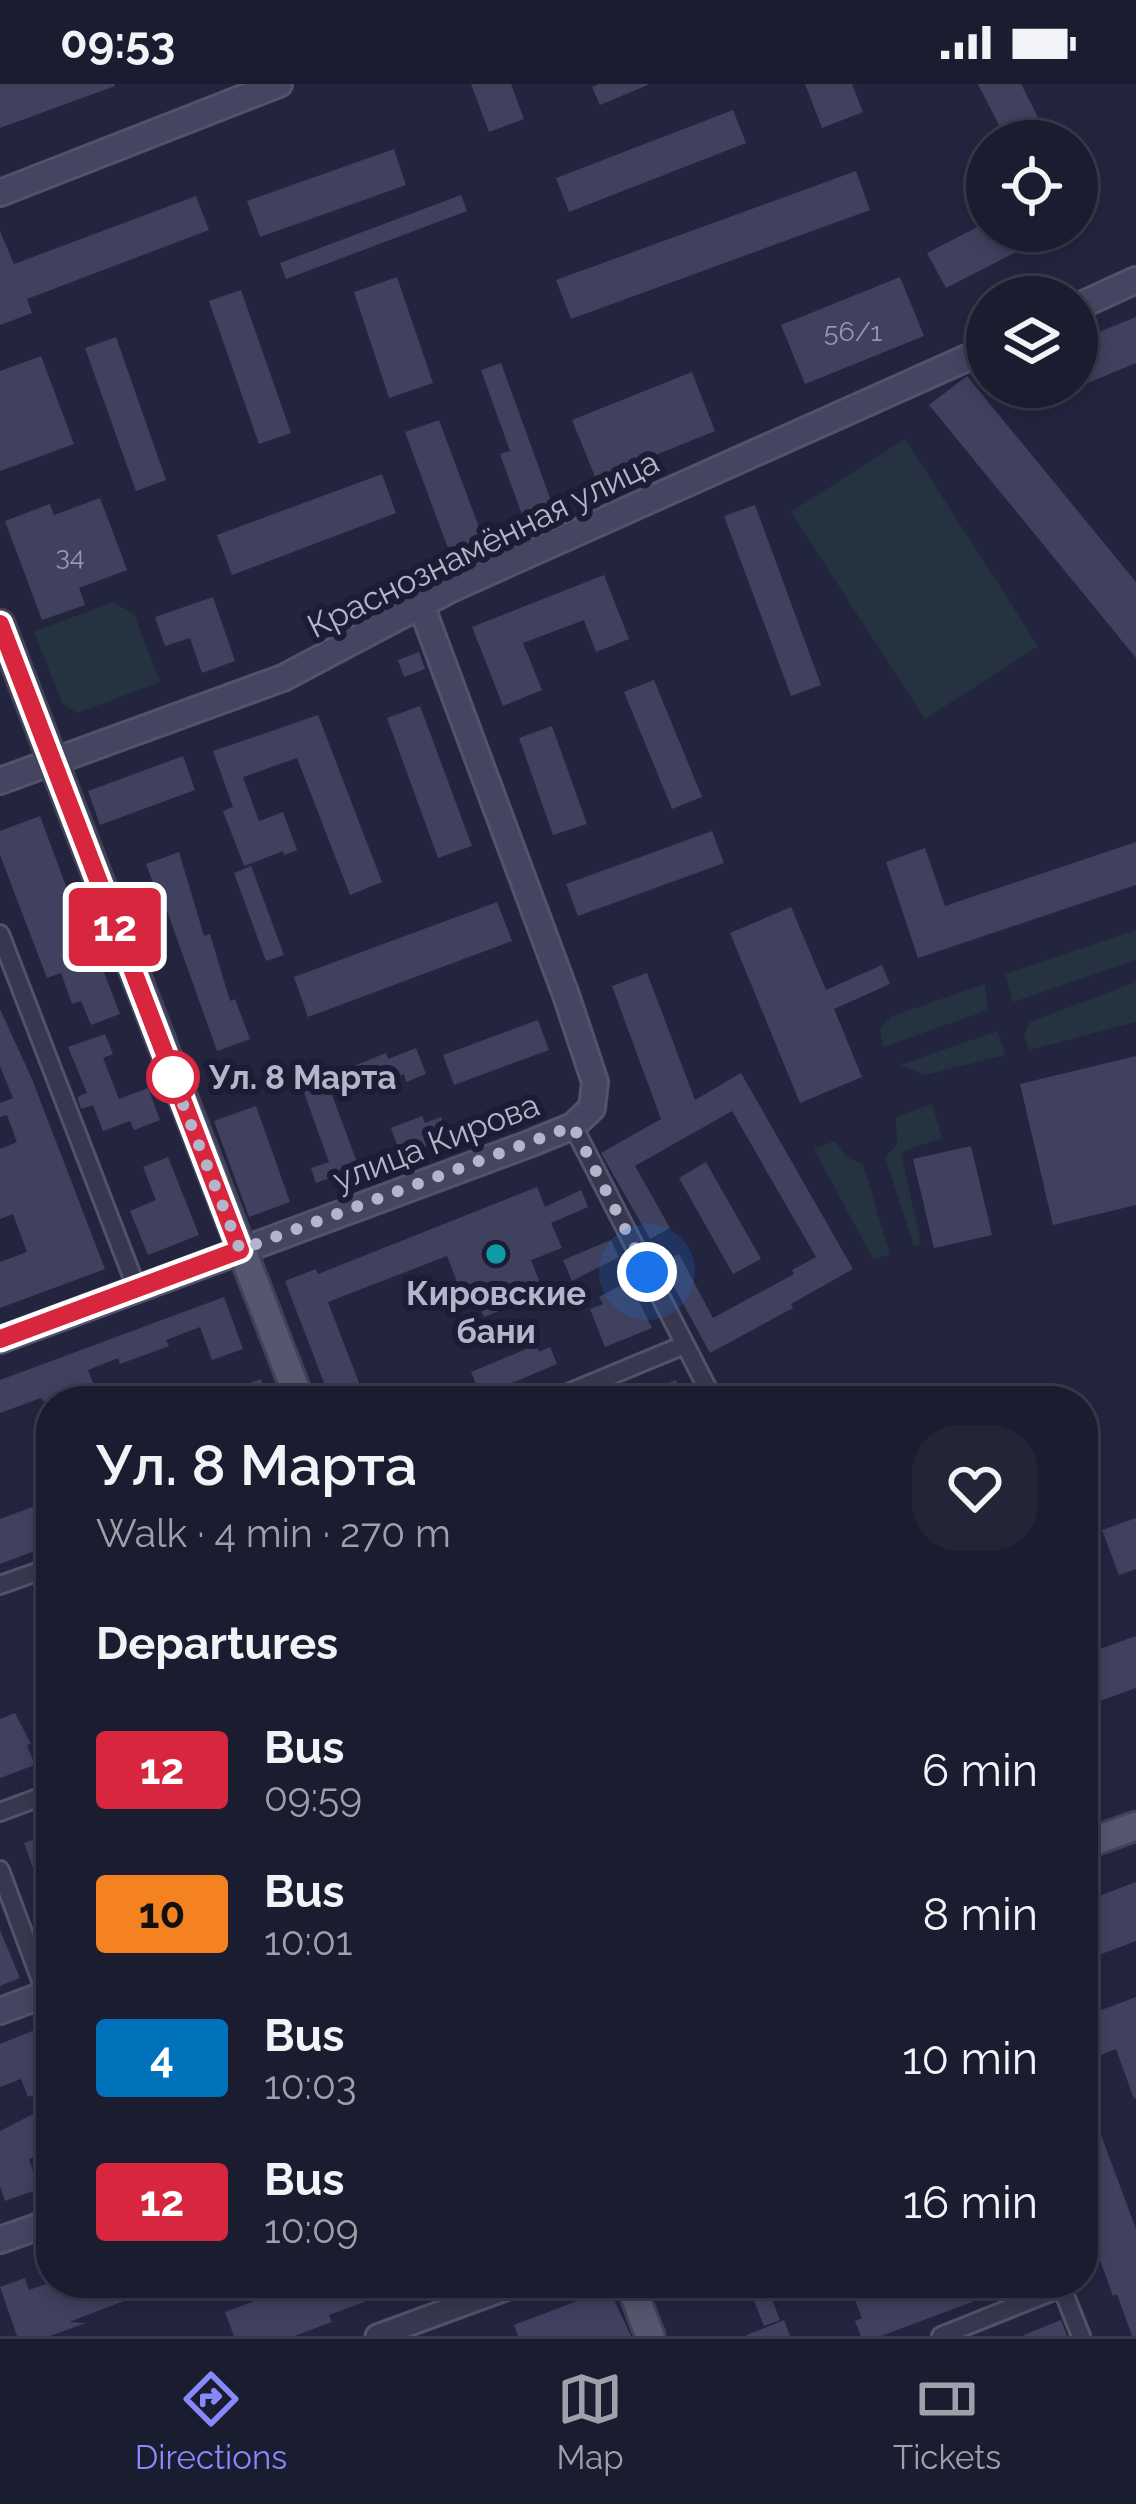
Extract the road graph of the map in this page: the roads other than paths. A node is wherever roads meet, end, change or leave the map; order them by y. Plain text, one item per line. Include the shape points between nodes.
1 (279, 84) edge
2 (0, 193) edge
3 (1136, 280) edge
4 (1098, 297) edge
5 (966, 358) edge
6 (422, 605) junction
7 (0, 624) edge
8 (52, 763) junction
9 (0, 781) edge
10 (0, 934) edge
11 (573, 1126) junction
12 (240, 1250) junction
13 (137, 1289) junction
14 (0, 1340) edge
15 (684, 1345) junction
16 (294, 1386) edge
17 (585, 1386) edge
18 (706, 1386) edge
19 (36, 1572) edge
20 (0, 1585) edge
21 (36, 1799) edge
22 (0, 1812) edge
23 (1136, 1826) edge
24 (1098, 1840) edge
25 (0, 1870) edge
26 (36, 1962) edge
27 (36, 1998) edge
28 (0, 2012) edge
29 (36, 2227) edge
30 (0, 2240) edge
31 (481, 2298) edge
32 (636, 2298) edge
33 (1030, 2298) edge
34 (1065, 2298) edge
35 (377, 2336) edge
36 (650, 2336) edge
37 (941, 2336) edge
38 (1081, 2336) edge

1 - 2 main road
3 - 4 main road
5 - 6 main road, Краснознамённая улица
6 - 8 main road, Краснознамённая улица via 284,678
6 - 11 main road, улица Кирова via 595,1082 592,1108
7 - 8 main road
8 - 9 main road, Краснознамённая улица
8 - 12 main road
10 - 13 street
11 - 12 main road, улица Кирова
11 - 15 street
12 - 13 main road, улица Кирова
12 - 16 main road
13 - 14 main road, улица Кирова
15 - 17 street
15 - 18 street
19 - 20 street
21 - 22 street
23 - 24 main road
25 - 26 street
27 - 28 main road
29 - 30 main road
31 - 35 street
32 - 36 main road
33 - 37 street
34 - 38 street

